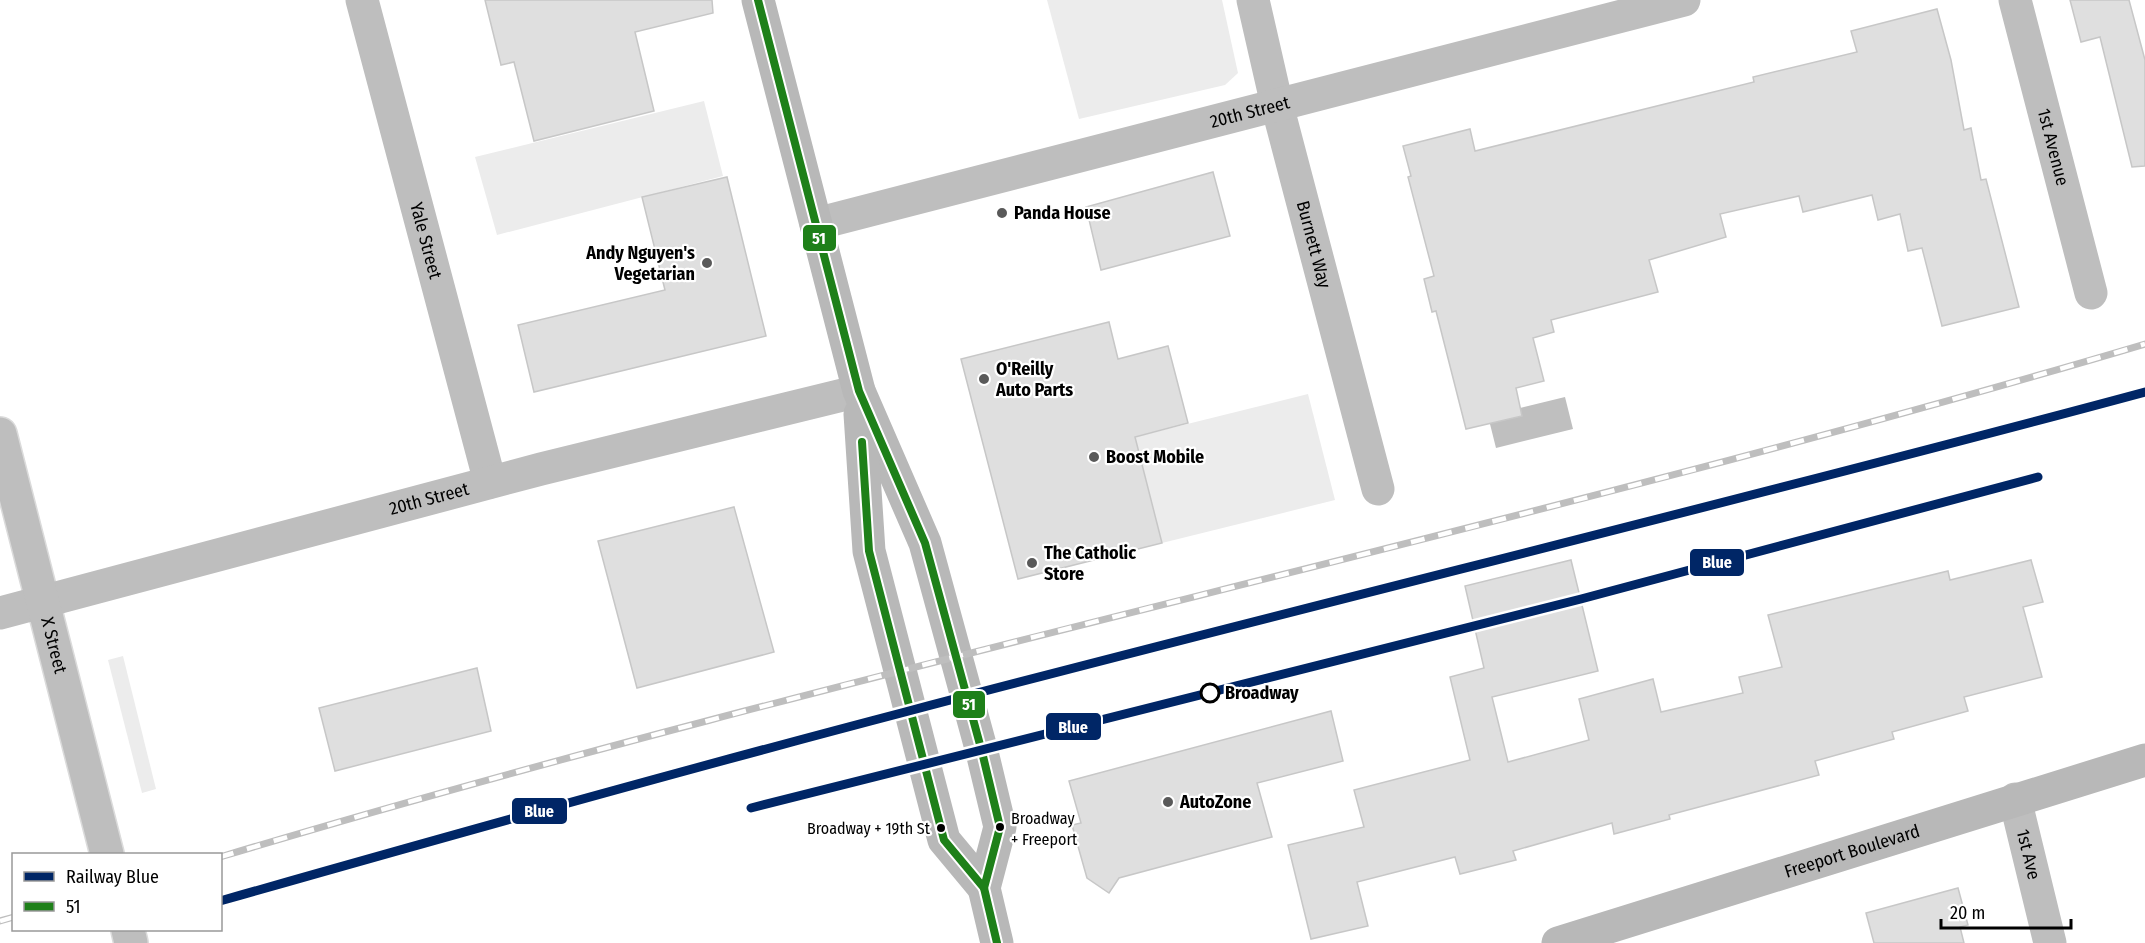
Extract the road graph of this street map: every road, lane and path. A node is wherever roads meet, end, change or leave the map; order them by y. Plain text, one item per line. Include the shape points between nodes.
1 (362, 0) edge
2 (758, 0) edge
3 (1252, 0) edge
4 (1684, 0) edge
5 (2015, 0) edge
6 (1277, 105) junction
7 (816, 224) junction
8 (2091, 293) dead end
9 (859, 392) junction
10 (0, 434) edge
11 (490, 482) junction
12 (1378, 489) dead end
13 (42, 602) junction
14 (0, 613) edge
15 (2145, 760) edge
16 (2015, 800) junction
17 (106, 853) edge
18 (984, 888) junction
19 (997, 943) edge
20 (1558, 943) edge
21 (2050, 943) edge

1 - 11 street, Yale Street
2 - 7 main road
3 - 6 street, Burnett Way
4 - 6 street, 20th Street
5 - 8 street, 1st Avenue
6 - 7 street, 20th Street
6 - 12 street, Burnett Way
7 - 9 main road
9 - 11 street, 20th Street
9 - 18 main road via 869,551 944,840
9 - 18 main road via 925,543 982,752 1000,827
10 - 13 street, X Street
11 - 13 street, 20th Street
13 - 14 street, 20th Street
13 - 17 street, X Street
15 - 16 main road, Freeport Boulevard
16 - 20 main road, Freeport Boulevard
16 - 21 street, 1st Ave
18 - 19 main road

